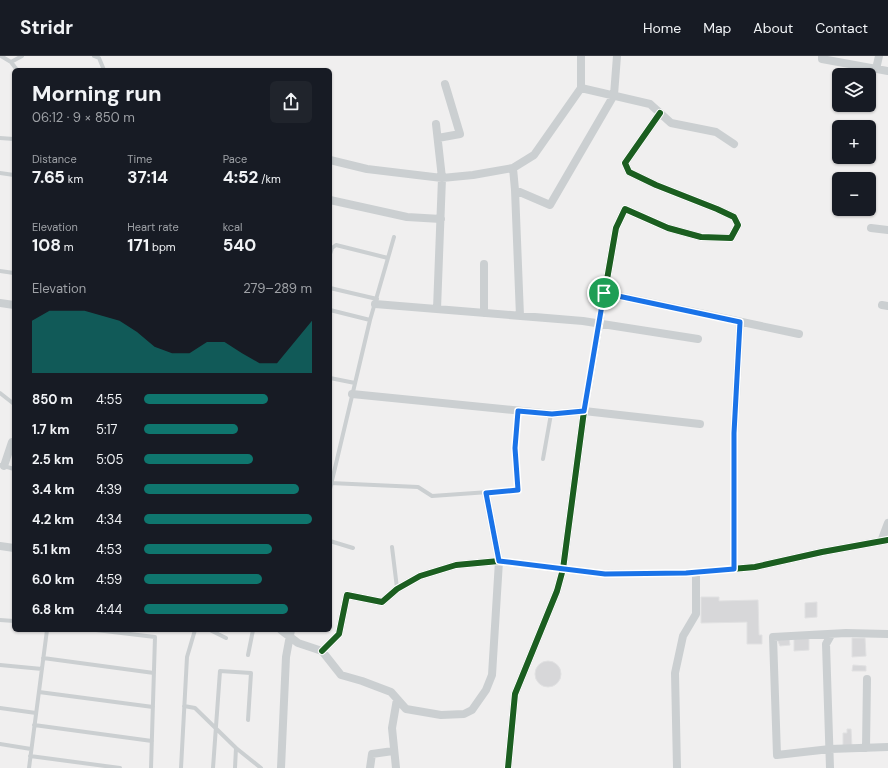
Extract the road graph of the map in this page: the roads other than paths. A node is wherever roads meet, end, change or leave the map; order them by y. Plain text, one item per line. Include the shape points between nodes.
1 (1, 56) edge
2 (22, 56) edge
3 (94, 56) edge
4 (581, 56) edge
5 (617, 56) edge
6 (822, 56) edge
7 (879, 56) edge
8 (10, 62) junction
9 (15, 68) edge
10 (103, 68) edge
11 (871, 68) edge
12 (876, 69) joint
13 (888, 71) edge
14 (445, 84) dead end
15 (581, 88) junction
16 (614, 95) junction
17 (660, 113) junction
18 (436, 124) dead end
19 (0, 138) edge
20 (438, 138) junction
21 (12, 139) edge
22 (734, 144) dead end
23 (332, 161) edge
24 (513, 168) junction
25 (0, 173) edge
26 (12, 175) edge
27 (442, 178) junction
28 (515, 190) junction
29 (332, 200) edge
30 (441, 220) junction
31 (871, 228) dead end
32 (888, 230) edge
33 (394, 237) dead end
34 (332, 248) edge
35 (388, 258) junction
36 (484, 264) dead end
37 (0, 271) edge
38 (12, 273) edge
39 (332, 289) edge
40 (604, 293) junction
41 (376, 301) junction
42 (0, 303) edge
43 (12, 305) edge
44 (437, 309) junction
45 (332, 310) edge
46 (484, 312) junction
47 (520, 316) junction
48 (370, 320) junction
49 (740, 322) junction
50 (599, 323) junction
51 (799, 334) dead end
52 (698, 339) dead end
53 (332, 378) edge
54 (355, 383) junction
55 (0, 393) edge
56 (352, 394) junction
57 (12, 402) edge
58 (518, 411) junction
59 (584, 411) junction
60 (552, 414) junction
61 (700, 424) dead end
62 (12, 442) edge
63 (543, 459) dead end
64 (2, 465) edge
65 (12, 468) edge
66 (332, 479) edge
67 (332, 483) edge
68 (486, 493) junction
69 (888, 523) edge
70 (885, 540) edge
71 (332, 542) edge
72 (0, 546) edge
73 (392, 547) dead end
74 (12, 548) edge
75 (353, 548) dead end
76 (499, 561) junction
77 (563, 569) junction
78 (734, 569) junction
79 (696, 572) junction
80 (397, 589) junction
81 (0, 620) edge
82 (12, 621) edge
83 (47, 632) edge
84 (113, 632) edge
85 (194, 632) edge
86 (214, 632) edge
87 (253, 632) edge
88 (290, 633) edge
89 (888, 634) edge
90 (831, 635) junction
91 (226, 638) dead end
92 (322, 651) junction
93 (248, 655) dead end
94 (43, 658) junction
95 (0, 665) edge
96 (42, 670) junction
97 (154, 673) junction
98 (867, 679) dead end
99 (39, 692) junction
100 (397, 699) junction
101 (184, 706) junction
102 (153, 707) junction
103 (0, 708) edge
104 (36, 713) junction
105 (248, 720) dead end
106 (34, 725) junction
107 (216, 729) junction
108 (152, 741) junction
109 (0, 744) edge
110 (888, 746) edge
111 (31, 748) junction
112 (236, 748) junction
113 (866, 748) junction
114 (830, 749) junction
115 (393, 751) junction
116 (30, 756) junction
117 (29, 768) edge
118 (120, 768) edge
119 (151, 768) edge
120 (181, 768) edge
121 (213, 768) edge
122 (235, 768) edge
123 (261, 768) edge
124 (281, 768) edge
125 (370, 768) edge
126 (396, 768) edge
127 (508, 768) edge
128 (677, 768) edge
129 (830, 768) edge

1 - 8 lane
2 - 8 lane
3 - 10 lane via 99,58
4 - 15 street
5 - 16 street
6 - 11 street via 822,59
7 - 12 street
8 - 9 lane
12 - 13 street
14 - 20 street via 460,134
15 - 16 street
15 - 24 street via 534,155
16 - 17 street via 650,104
16 - 28 street via 550,205
17 - 22 street via 671,124 716,132
17 - 40 street via 625,163 629,172 734,217 738,225 731,238 701,237 668,228 625,210 616,228
18 - 20 street
19 - 21 lane
20 - 27 street
23 - 27 street via 367,170
24 - 27 street
24 - 28 street
25 - 26 lane
27 - 30 street
28 - 47 street
29 - 30 street via 407,217
30 - 44 street
31 - 32 street
33 - 35 lane
34 - 35 lane via 336,245
35 - 41 lane
36 - 46 street
37 - 38 lane
39 - 41 lane
40 - 49 street
40 - 50 street
41 - 44 street
41 - 48 lane
42 - 43 street
44 - 46 street
45 - 48 lane
46 - 47 street
47 - 50 street
48 - 54 lane
49 - 51 street
49 - 78 street via 734,433
50 - 52 street
50 - 59 street
53 - 54 lane
54 - 56 lane
55 - 57 lane
56 - 58 street
56 - 66 lane
58 - 60 street
58 - 68 lane via 515,448 518,490
59 - 60 street
59 - 61 street
59 - 77 street
60 - 63 lane
62 - 64 street
64 - 65 lane
67 - 68 lane via 418,487 432,496
68 - 76 street
69 - 70 street
70 - 78 street
71 - 75 lane
72 - 74 street
73 - 80 lane
76 - 77 street
76 - 80 street via 456,565 420,576
76 - 100 street via 492,675 486,690 472,710 464,714 440,715 406,709
77 - 79 street via 605,574
77 - 127 street via 557,591 515,694
78 - 79 street
79 - 128 street via 696,614 683,636 674,673
80 - 92 street via 382,602 347,595 339,634
81 - 82 lane
83 - 94 lane
84 - 97 lane via 155,637
85 - 101 lane via 186,657
86 - 91 lane
87 - 93 lane
88 - 92 street via 298,643
88 - 124 street via 286,657
89 - 90 street
90 - 114 street via 826,644
90 - 114 street via 773,637 777,755
92 - 100 street via 341,675 391,692
94 - 96 lane
94 - 97 lane
95 - 96 lane
96 - 99 lane
97 - 102 lane
98 - 113 street
99 - 102 lane
99 - 104 lane
100 - 115 street via 392,728
101 - 107 lane via 195,708
101 - 120 lane
102 - 108 lane
103 - 104 lane
104 - 106 lane
105 - 107 lane via 251,673 220,671
106 - 108 lane
106 - 111 lane
107 - 112 lane
107 - 121 lane
108 - 119 lane
109 - 111 lane
110 - 113 street
111 - 116 lane
112 - 122 lane
112 - 123 lane
113 - 114 street
114 - 129 street
115 - 125 street via 372,754
115 - 126 street
116 - 117 lane
116 - 118 lane

